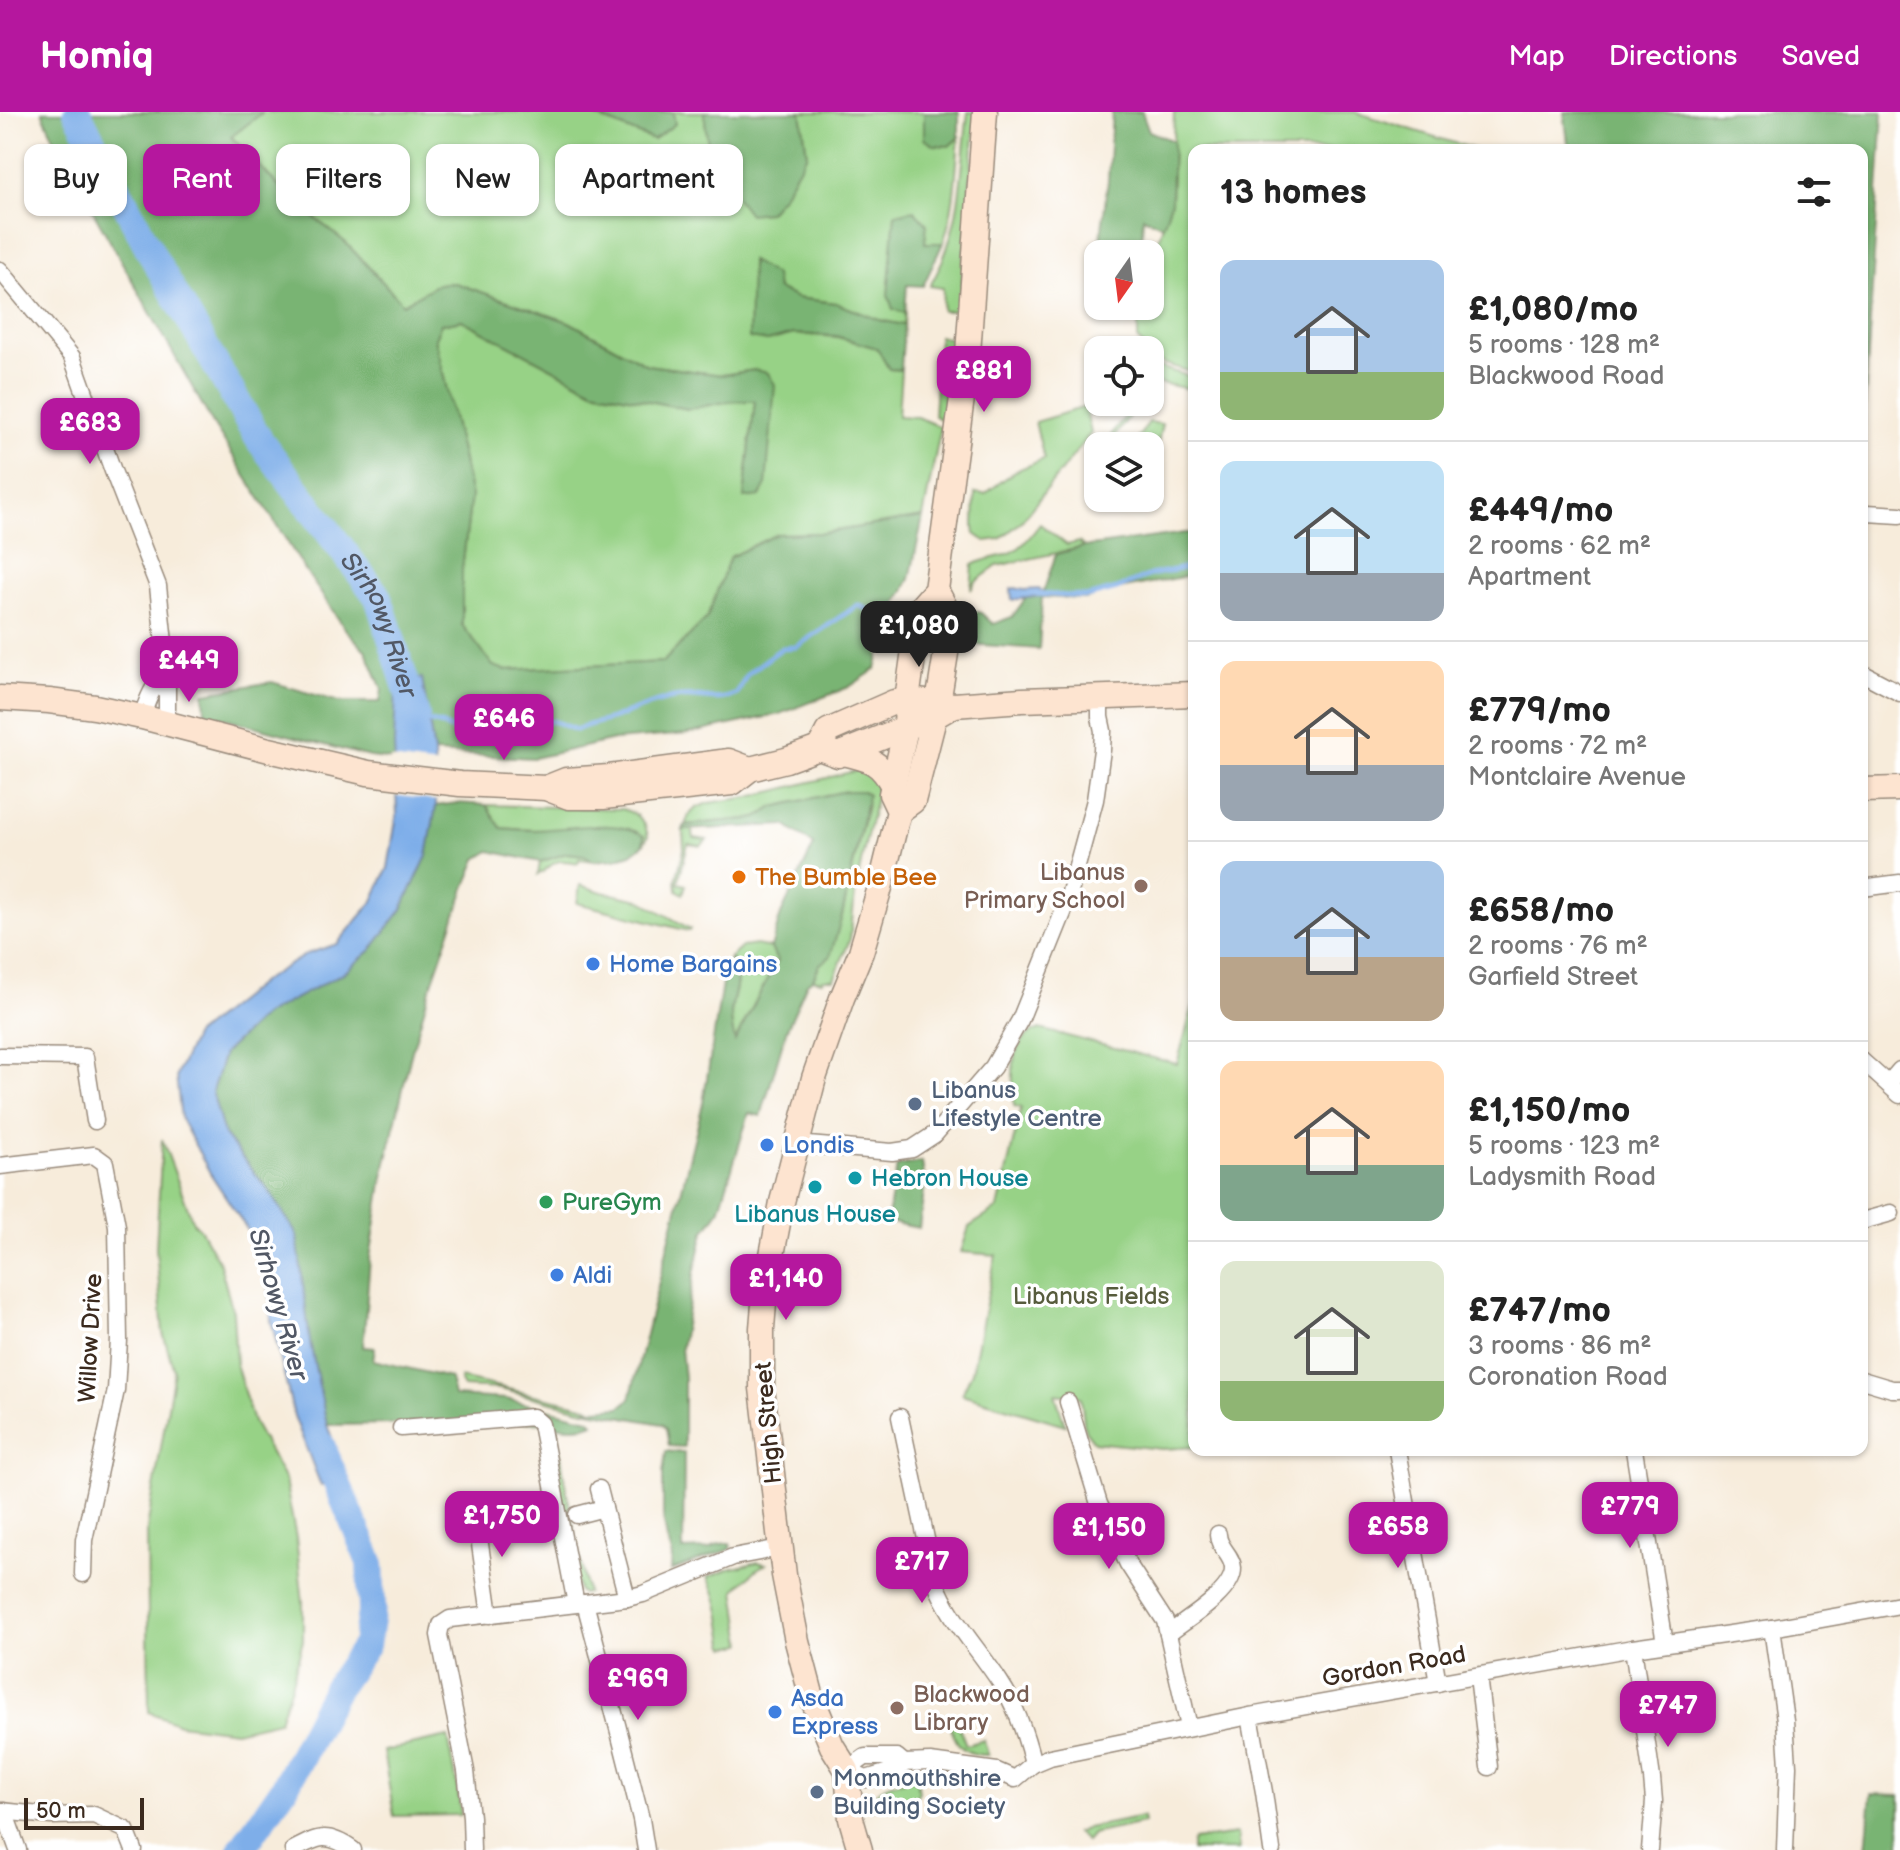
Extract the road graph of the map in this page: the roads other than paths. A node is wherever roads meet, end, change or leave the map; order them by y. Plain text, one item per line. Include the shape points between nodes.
1 (985, 112) edge
2 (0, 270) edge
3 (1868, 513) edge
4 (1900, 515) edge
5 (936, 590) junction
6 (1868, 676) edge
7 (1900, 693) edge
8 (1188, 694) edge
9 (1100, 697) junction
10 (0, 698) edge
11 (924, 710) junction
12 (153, 720) junction
13 (819, 748) junction
14 (843, 753) junction
15 (893, 786) junction
16 (1900, 789) edge
17 (1868, 790) edge
18 (899, 811) junction
19 (1900, 883) edge
20 (1868, 887) edge
21 (0, 1056) edge
22 (1868, 1066) edge
23 (1900, 1070) edge
24 (1894, 1089) edge
25 (95, 1121) dead end
26 (796, 1144) junction
27 (0, 1166) edge
28 (1891, 1213) dead end
29 (1868, 1219) edge
30 (1868, 1382) edge
31 (1900, 1389) edge
32 (1068, 1402) dead end
33 (900, 1417) dead end
34 (401, 1428) dead end
35 (1398, 1456) edge
36 (1635, 1456) edge
37 (599, 1489) dead end
38 (604, 1508) junction
39 (475, 1509) dead end
40 (577, 1515) dead end
41 (1218, 1534) dead end
42 (780, 1548) junction
43 (83, 1574) dead end
44 (627, 1598) junction
45 (580, 1604) junction
46 (1900, 1605) edge
47 (490, 1615) junction
48 (1772, 1628) junction
49 (1168, 1634) junction
50 (1665, 1643) junction
51 (1633, 1648) junction
52 (1478, 1676) junction
53 (1438, 1683) junction
54 (1250, 1716) junction
55 (1189, 1727) junction
56 (1033, 1764) junction
57 (1489, 1767) dead end
58 (847, 1770) junction
59 (2, 1811) edge
60 (18, 1850) edge
61 (134, 1850) edge
62 (293, 1850) edge
63 (353, 1850) edge
64 (472, 1850) edge
65 (646, 1850) edge
66 (860, 1850) edge
67 (1272, 1850) edge
68 (1650, 1850) edge
69 (1785, 1850) edge

1 - 5 main road via 968,354
2 - 12 street via 72,357 158,586 167,709
3 - 4 street
5 - 11 main road via 921,607
5 - 11 main road via 946,609 942,633 931,643
6 - 7 street
8 - 9 main road
9 - 11 main road
9 - 26 street via 1103,731 1095,800 1067,903 1020,1020 993,1067 935,1134 912,1149
10 - 12 main road via 95,707
11 - 13 main road via 894,702 828,731
11 - 14 main road
11 - 15 main road, High Street
11 - 18 main road, High Street via 913,801
12 - 13 main road via 368,773 546,788 566,780 729,761 750,769
13 - 14 main road
14 - 15 main road via 874,762
15 - 18 main road, High Street
16 - 17 main road
18 - 26 main road, High Street via 861,952 814,1078
19 - 20 street
21 - 25 street via 85,1057
22 - 24 street
23 - 24 street
26 - 42 main road, High Street via 762,1328 762,1388
27 - 43 street, Willow Drive via 94,1155 105,1163 117,1226 119,1340 116,1390 84,1540
28 - 29 street
30 - 31 street
32 - 49 street via 1099,1504
33 - 56 street via 942,1600 1000,1681
34 - 45 street via 533,1417 541,1424
35 - 53 street
36 - 50 street
37 - 38 street
38 - 40 street
38 - 44 street
39 - 47 street
41 - 49 street via 1230,1557 1231,1579
42 - 44 street via 733,1557
42 - 58 main road, High Street via 810,1691
44 - 45 street
45 - 47 street
45 - 65 street via 627,1763
46 - 48 street, Gordon Road
47 - 64 street via 450,1619 441,1625 439,1635 466,1771
48 - 50 street, Gordon Road
48 - 69 street via 1787,1739
49 - 55 street
50 - 51 street, Gordon Road
51 - 52 street, Gordon Road
51 - 68 street via 1654,1801
52 - 53 street, Gordon Road
52 - 57 street
53 - 54 street, Gordon Road
54 - 55 street, Gordon Road
54 - 67 street
55 - 56 street, Gordon Road
56 - 58 street, Gordon Road via 1015,1779 997,1771 930,1762 904,1763 866,1779
58 - 66 main road, High Street
59 - 60 street
59 - 61 street via 94,1815 126,1830
62 - 63 street via 328,1836

